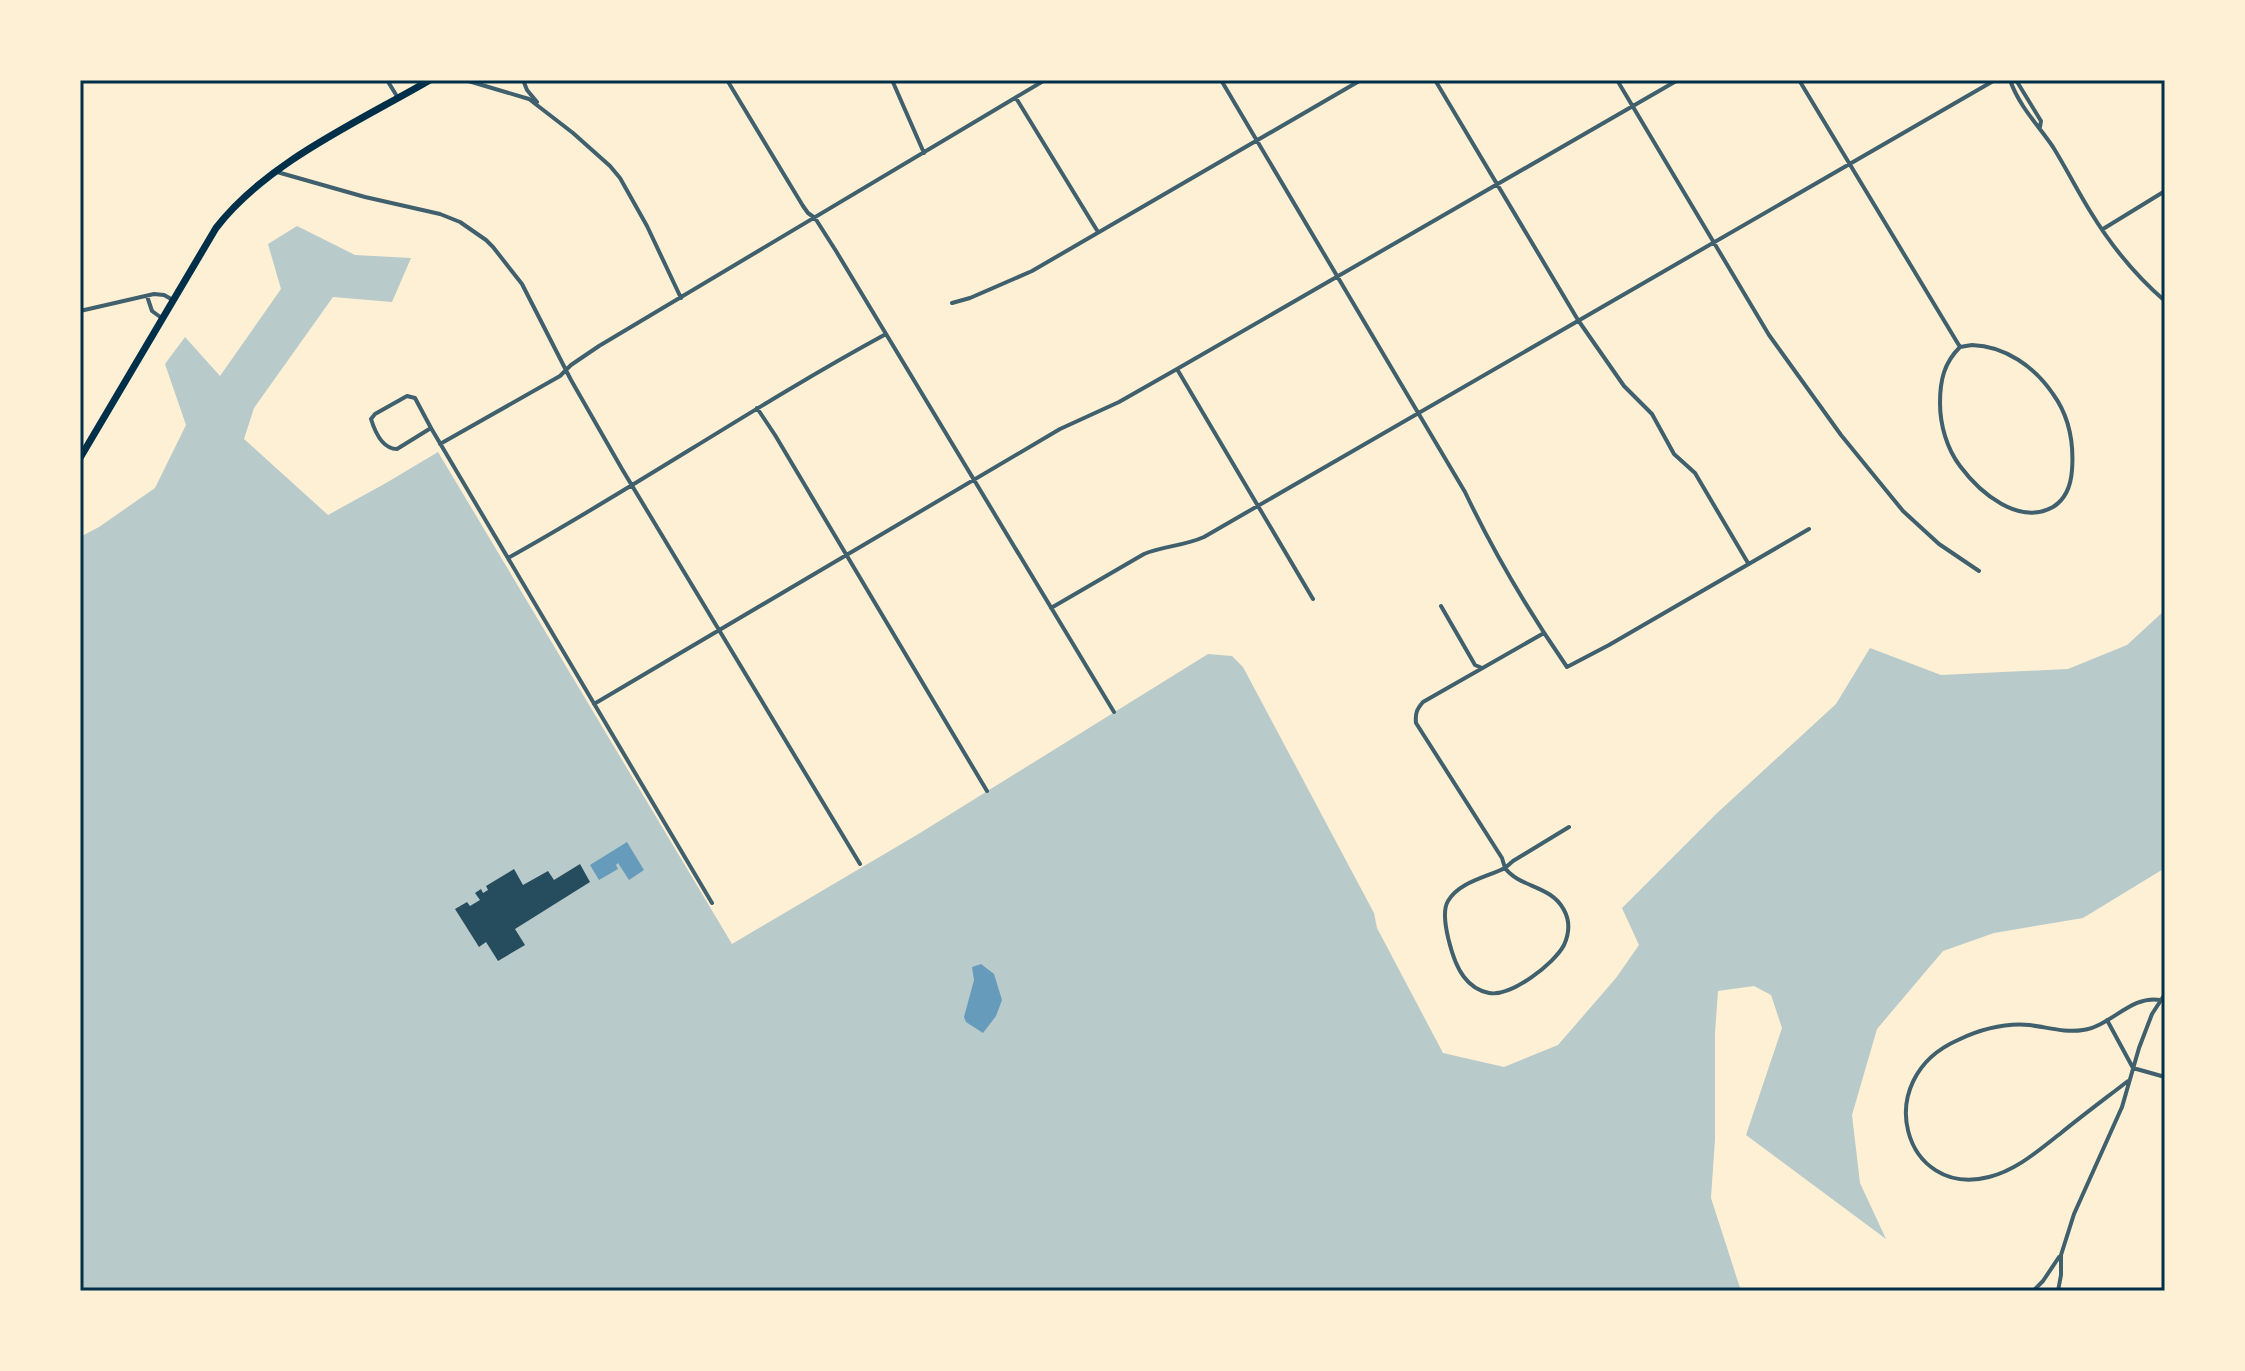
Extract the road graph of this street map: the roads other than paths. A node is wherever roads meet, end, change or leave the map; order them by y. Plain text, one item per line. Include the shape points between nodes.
1 (387, 80) edge
2 (430, 80) edge
3 (465, 80) edge
4 (523, 80) edge
5 (727, 80) edge
6 (892, 80) edge
7 (1045, 80) edge
8 (1221, 80) edge
9 (1361, 80) edge
10 (1435, 80) edge
11 (1617, 80) edge
12 (1678, 80) edge
13 (1799, 80) edge
14 (1995, 80) edge
15 (2013, 80) edge
16 (1037, 82) edge
17 (398, 98) junction
18 (1016, 98) junction
19 (1632, 106) junction
20 (541, 108) junction
21 (1257, 140) junction
22 (924, 153) junction
23 (1850, 164) junction
24 (275, 172) junction
25 (1496, 185) junction
26 (2165, 191) edge
27 (815, 218) junction
28 (2103, 229) junction
29 (1098, 232) junction
30 (1713, 242) junction
31 (1336, 278) junction
32 (147, 296) junction
33 (681, 298) junction
34 (173, 300) junction
35 (2165, 301) edge
36 (952, 303) dead end
37 (80, 311) edge
38 (163, 319) junction
39 (1578, 320) junction
40 (886, 334) junction
41 (1960, 347) junction
42 (1177, 369) junction
43 (567, 370) junction
44 (757, 408) junction
45 (1418, 413) junction
46 (431, 428) junction
47 (440, 444) junction
48 (80, 458) edge
49 (974, 479) junction
50 (633, 486) junction
51 (1258, 506) junction
52 (1809, 529) dead end
53 (846, 556) junction
54 (508, 558) junction
55 (1748, 563) junction
56 (1979, 571) dead end
57 (1313, 599) dead end
58 (1441, 606) dead end
59 (1051, 608) junction
60 (720, 630) junction
61 (1544, 633) junction
62 (1482, 668) junction
63 (594, 704) junction
64 (1114, 712) dead end
65 (987, 791) dead end
66 (1569, 827) dead end
67 (860, 864) dead end
68 (1505, 868) junction
69 (712, 903) dead end
70 (2165, 994) edge
71 (2160, 1000) junction
72 (2107, 1020) junction
73 (2133, 1068) junction
74 (2165, 1077) edge
75 (2128, 1081) junction
76 (2061, 1255) junction
77 (2033, 1291) edge
78 (2058, 1291) edge

1 - 17 street
2 - 17 main road
3 - 20 street via 519,95
4 - 20 street
5 - 27 street
6 - 22 street
7 - 16 street
8 - 21 street
9 - 21 street
10 - 25 street
11 - 19 street
12 - 19 street
13 - 23 street
14 - 23 street
15 - 28 street via 2031,118
16 - 18 street
17 - 24 main road
18 - 22 street
18 - 29 street
19 - 25 street
19 - 30 street
20 - 33 street via 620,178
21 - 29 street
21 - 31 street
22 - 27 street
23 - 30 street
23 - 41 street
24 - 34 main road via 216,228
24 - 43 street via 460,222 486,240 522,284
25 - 31 street
25 - 39 street
26 - 28 street
27 - 33 street
27 - 40 street
28 - 35 street
29 - 36 street via 1029,273
30 - 39 street
30 - 56 street via 1769,335 1859,458 1903,511
31 - 42 street
31 - 45 street
32 - 34 street
32 - 37 street
32 - 38 street via 152,311
33 - 43 street
34 - 38 main road
38 - 48 main road
39 - 45 street
39 - 55 street via 1624,386 1652,414 1674,454 1695,473
40 - 44 street
40 - 49 street
41 - 41 street via 1944,369 1940,398 1945,435 1957,461 1982,490 2012,508 2036,513 2055,506 2070,483 2073,453 2056,397 2010,355 1983,346
42 - 49 street
42 - 51 street
43 - 47 street
43 - 50 street
44 - 50 street
44 - 53 street
45 - 51 street
45 - 61 street
46 - 46 street via 392,449 371,419 411,396
46 - 47 street
47 - 54 street
49 - 53 street
49 - 59 street
50 - 54 street
50 - 60 street
51 - 57 street
51 - 59 street via 1197,540 1144,554
52 - 55 street
53 - 60 street
53 - 65 street
54 - 63 street
55 - 61 street via 1567,667
58 - 62 street via 1475,665
59 - 64 street
60 - 63 street
60 - 67 street
61 - 62 street
62 - 68 street via 1423,702 1415,717
63 - 69 street
66 - 68 street
68 - 68 street via 1561,904 1568,934 1557,955 1527,980 1510,991 1490,993 1473,986 1460,971 1444,910 1455,893
70 - 71 street
71 - 72 street via 2145,1000
71 - 73 street
72 - 73 street
72 - 75 street via 2071,1031 2004,1026 1948,1044 1912,1080 1905,1106 1908,1133 1920,1155 1941,1173 1966,1180 1987,1178 2022,1163
73 - 74 street
73 - 75 street
75 - 76 street
76 - 77 street
76 - 78 street

